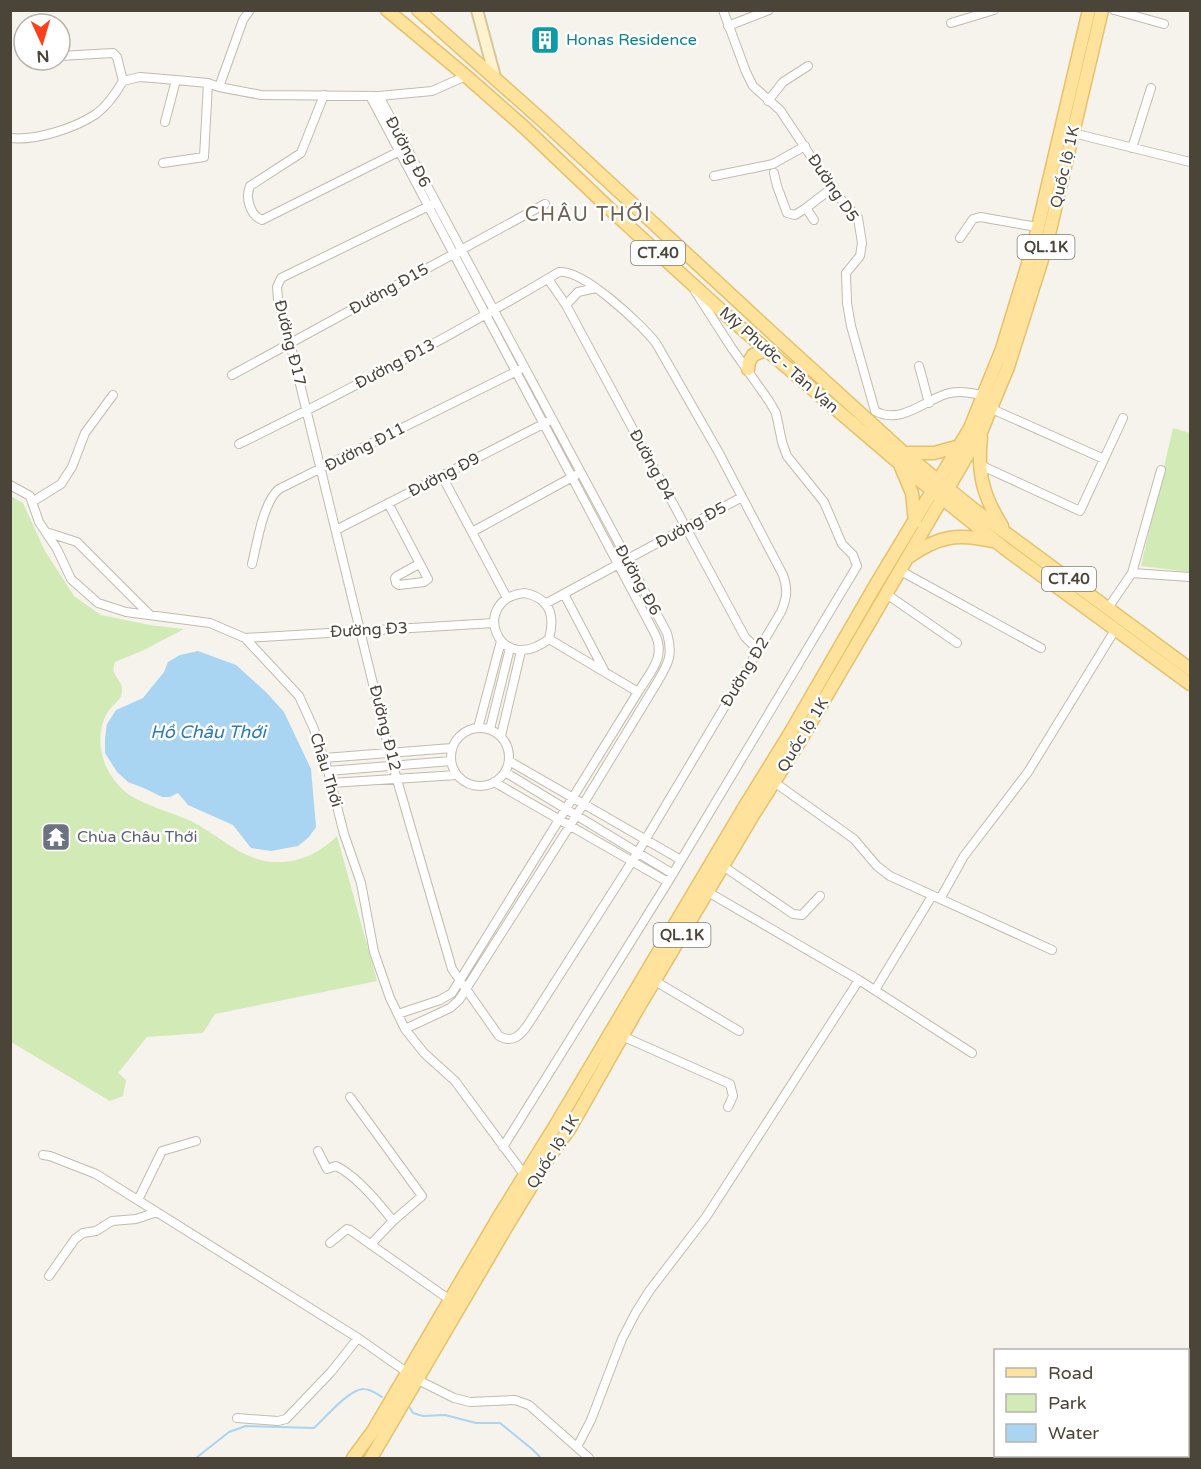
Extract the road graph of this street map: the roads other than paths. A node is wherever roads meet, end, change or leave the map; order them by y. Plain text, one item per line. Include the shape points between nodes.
1 (250, 10) edge
2 (387, 10) edge
3 (418, 10) edge
4 (477, 10) edge
5 (723, 10) edge
6 (769, 10) edge
7 (994, 10) edge
8 (1089, 10) edge
9 (1102, 10) edge
10 (1114, 10) edge
11 (951, 23) dead end
12 (1164, 24) dead end
13 (728, 26) junction
14 (72, 55) edge
15 (481, 65) junction
16 (808, 66) dead end
17 (466, 76) junction
18 (495, 77) junction
19 (176, 80) junction
20 (123, 81) junction
21 (208, 83) junction
22 (219, 87) junction
23 (1151, 88) dead end
24 (324, 95) junction
25 (370, 96) junction
26 (379, 96) junction
27 (768, 101) junction
28 (165, 122) dead end
29 (1073, 133) junction
30 (10, 138) edge
31 (805, 146) junction
32 (1132, 148) junction
33 (403, 150) junction
34 (1191, 162) edge
35 (163, 163) dead end
36 (774, 173) dead end
37 (714, 176) dead end
38 (832, 188) junction
39 (545, 204) dead end
40 (432, 205) junction
41 (806, 208) junction
42 (814, 220) dead end
43 (1037, 227) junction
44 (960, 238) dead end
45 (458, 252) junction
46 (548, 279) junction
47 (690, 282) junction
48 (596, 288) junction
49 (566, 305) junction
50 (490, 314) junction
51 (290, 343) junction
52 (766, 350) junction
53 (919, 366) dead end
54 (748, 369) junction
55 (520, 370) junction
56 (232, 375) dead end
57 (114, 395) dead end
58 (984, 395) junction
59 (929, 403) junction
60 (992, 409) junction
61 (306, 411) junction
62 (859, 411) junction
63 (875, 411) junction
64 (1123, 418) dead end
65 (547, 422) junction
66 (981, 432) junction
67 (239, 444) dead end
68 (960, 446) junction
69 (900, 457) junction
70 (1104, 459) junction
71 (978, 464) junction
72 (321, 470) junction
73 (1161, 470) dead end
74 (576, 475) junction
75 (442, 476) junction
76 (10, 485) edge
77 (941, 490) junction
78 (742, 497) junction
79 (32, 502) junction
80 (388, 503) junction
81 (595, 511) junction
82 (915, 522) junction
83 (685, 528) junction
84 (336, 530) junction
85 (46, 532) junction
86 (472, 532) junction
87 (1006, 532) junction
88 (996, 542) junction
89 (907, 558) junction
90 (627, 560) junction
91 (252, 564) dead end
92 (419, 564) dead end
93 (618, 564) junction
94 (899, 570) junction
95 (1132, 573) junction
96 (1191, 577) edge
97 (885, 593) junction
98 (564, 594) junction
99 (507, 598) junction
100 (545, 604) junction
101 (1108, 609) junction
102 (150, 615) junction
103 (659, 619) junction
104 (494, 623) junction
105 (650, 624) junction
106 (1116, 630) junction
107 (361, 631) junction
108 (245, 638) junction
109 (549, 639) junction
110 (501, 641) junction
111 (957, 643) dead end
112 (510, 648) junction
113 (1041, 648) dead end
114 (758, 650) junction
115 (521, 651) junction
116 (1191, 669) edge
117 (606, 673) junction
118 (648, 675) junction
119 (658, 681) junction
120 (1191, 684) edge
121 (489, 685) junction
122 (500, 687) junction
123 (512, 689) junction
124 (638, 692) junction
125 (617, 726) junction
126 (478, 728) junction
127 (490, 729) junction
128 (627, 732) junction
129 (501, 736) junction
130 (452, 748) junction
131 (390, 753) junction
132 (324, 758) junction
133 (451, 761) junction
134 (509, 761) junction
135 (393, 766) junction
136 (328, 771) junction
137 (505, 772) junction
138 (457, 774) junction
139 (397, 778) junction
140 (495, 782) junction
141 (774, 782) junction
142 (332, 783) junction
143 (572, 798) junction
144 (583, 804) junction
145 (566, 809) junction
146 (576, 815) junction
147 (559, 820) junction
148 (570, 826) junction
149 (645, 841) junction
150 (639, 852) junction
151 (681, 860) junction
152 (633, 862) junction
153 (723, 866) junction
154 (528, 871) junction
155 (673, 874) junction
156 (537, 877) junction
157 (668, 882) junction
158 (708, 892) junction
159 (820, 896) dead end
160 (936, 898) junction
161 (492, 930) junction
162 (502, 934) junction
163 (1053, 950) dead end
164 (859, 980) junction
165 (655, 981) junction
166 (459, 982) junction
167 (466, 989) junction
168 (875, 990) junction
169 (398, 1014) junction
170 (405, 1029) junction
171 (739, 1031) dead end
172 (622, 1036) junction
173 (972, 1053) dead end
174 (350, 1097) dead end
175 (728, 1107) dead end
176 (196, 1141) dead end
177 (503, 1148) junction
178 (318, 1151) dead end
179 (43, 1155) dead end
180 (529, 1179) junction
181 (138, 1200) junction
182 (157, 1212) junction
183 (393, 1221) junction
184 (330, 1243) dead end
185 (371, 1244) junction
186 (49, 1276) dead end
187 (450, 1300) junction
188 (358, 1338) junction
189 (406, 1373) junction
190 (418, 1380) junction
191 (391, 1412) junction
192 (237, 1418) dead end
193 (577, 1448) junction
194 (353, 1458) edge
195 (372, 1458) edge
196 (589, 1458) edge

1 - 22 street
2 - 17 main road, Mỹ Phước - Tân Vạn / CT.40
3 - 15 main road, Mỹ Phước - Tân Vạn / CT.40
4 - 18 street
5 - 13 street, Đường D5
6 - 13 street
7 - 11 street
8 - 43 main road, Quốc lộ 1K / QL.1K
9 - 29 main road, Quốc lộ 1K / QL.1K
10 - 12 street
13 - 27 street, Đường D5 via 753,86
14 - 20 street via 113,53
15 - 17 main road
15 - 18 main road, Mỹ Phước - Tân Vạn / CT.40
16 - 27 street via 783,82
17 - 26 street via 432,91
17 - 47 main road, Mỹ Phước - Tân Vạn / CT.40
18 - 62 main road, Mỹ Phước - Tân Vạn / CT.40
19 - 20 street via 140,77
19 - 21 street
19 - 28 street
20 - 30 street via 97,113 71,127 27,139
21 - 22 street
21 - 35 street via 206,154
22 - 24 street via 261,95
23 - 32 street
24 - 25 street
24 - 33 street via 301,153 250,186 252,212 257,218 262,220
25 - 26 street
25 - 33 street, Đường Đ6
26 - 33 street, Đường Đ6
27 - 31 street, Đường D5 via 780,110
29 - 32 street
29 - 60 main road, Quốc lộ 1K / QL.1K via 1046,247
31 - 37 street via 773,164
31 - 38 street, Đường D5
32 - 34 street
33 - 40 street, Đường Đ6
36 - 41 street via 787,213 795,215
38 - 41 street
38 - 63 street, Đường D5 via 858,218 862,243 860,256 846,273 847,303
39 - 45 street, Đường Đ15
40 - 45 street, Đường Đ6
40 - 51 street, Đường Đ17 via 281,279 278,299
41 - 42 street
43 - 44 street via 980,217 973,219
43 - 58 main road, Quốc lộ 1K / QL.1K via 1002,349
45 - 50 street, Đường Đ6
45 - 51 street, Đường Đ15
46 - 48 street, Đường Đ2 via 559,272 572,273
46 - 49 street, Đường Đ4
46 - 50 street, Đường Đ13
47 - 52 main road, Mỹ Phước - Tân Vạn / CT.40
47 - 54 street
48 - 49 street via 578,292
48 - 78 street, Đường Đ2 via 656,343
49 - 83 street, Đường Đ4
50 - 55 street, Đường Đ6
50 - 61 street, Đường Đ13
51 - 56 street, Đường Đ15
51 - 61 street, Đường Đ17
52 - 54 main road via 753,355
52 - 69 main road, Mỹ Phước - Tân Vạn / CT.40
53 - 59 street
54 - 151 street via 776,413 787,456 824,502 842,544 857,566
55 - 65 street, Đường Đ6
55 - 72 street, Đường Đ11
57 - 79 street via 85,433 61,483
58 - 59 street via 946,394
58 - 68 main road, Quốc lộ 1K / QL.1K
59 - 63 street via 893,416
60 - 66 main road, Quốc lộ 1K / QL.1K
60 - 70 street
61 - 67 street, Đường Đ13
61 - 72 street, Đường Đ17
62 - 63 street
62 - 69 main road, Mỹ Phước - Tân Vạn / CT.40
64 - 70 street
65 - 74 street, Đường Đ6
65 - 75 street, Đường Đ9
66 - 71 main road
66 - 77 main road, Quốc lộ 1K / QL.1K
68 - 69 main road
68 - 77 main road, Quốc lộ 1K / QL.1K
69 - 77 main road, Mỹ Phước - Tân Vạn / CT.40
69 - 82 main road via 912,493
70 - 71 street via 1080,511
71 - 87 main road via 988,502
72 - 84 street, Đường Đ12
72 - 91 street, Đường Đ11 via 272,495
73 - 95 street
74 - 81 street, Đường Đ6
74 - 86 street
75 - 80 street, Đường Đ9
75 - 86 street
76 - 79 street, Châu Thới via 30,496
77 - 82 main road, Quốc lộ 1K / QL.1K
77 - 87 main road, Mỹ Phước - Tân Vạn / CT.40
77 - 88 main road, Mỹ Phước - Tân Vạn / CT.40
77 - 89 main road, Quốc lộ 1K / QL.1K
78 - 83 street, Đường Đ5
78 - 114 street, Đường Đ2 via 787,588 781,612
79 - 85 street, Châu Thới
80 - 84 street, Đường Đ9
80 - 92 street
81 - 90 street, Đường Đ6
81 - 93 street, Đường Đ6
82 - 180 main road, Quốc lộ 1K / QL.1K
83 - 90 street, Đường Đ5
83 - 114 street, Đường Đ4 via 745,637
84 - 107 street, Đường Đ12
85 - 102 street via 77,542
85 - 102 street, Châu Thới via 71,579 98,603
86 - 99 street
87 - 101 main road, Mỹ Phước - Tân Vạn / CT.40
88 - 89 main road via 951,537 936,540
88 - 106 main road, Mỹ Phước - Tân Vạn / CT.40
89 - 94 main road, Quốc lộ 1K / QL.1K
90 - 93 street, Đường Đ5
90 - 103 street, Đường Đ6
93 - 98 street, Đường Đ5
93 - 105 street, Đường Đ6
94 - 97 main road, Quốc lộ 1K / QL.1K
94 - 113 street
95 - 96 street
95 - 101 street
97 - 111 street
97 - 141 main road, Quốc lộ 1K / QL.1K
98 - 100 street, Đường Đ5
98 - 117 street
99 - 100 street via 525,593
99 - 104 street via 495,613
100 - 109 street via 552,622
101 - 116 main road, Mỹ Phước - Tân Vạn / CT.40
102 - 108 street, Châu Thới via 210,623
103 - 105 street
103 - 119 street, Đường Đ6 via 671,648
104 - 107 street, Đường Đ3
104 - 110 street
105 - 118 street, Đường Đ6 via 660,652
106 - 120 main road, Mỹ Phước - Tân Vạn / CT.40
106 - 160 street via 1028,772
107 - 108 street, Đường Đ3
107 - 131 street, Đường Đ12
108 - 132 street, Châu Thới via 299,696
109 - 115 street via 534,649
109 - 117 street
110 - 112 street
110 - 121 street
112 - 115 street
112 - 122 street
114 - 149 street, Đường Đ2
115 - 123 street
117 - 124 street
118 - 119 street
118 - 124 street, Đường Đ6
119 - 128 street, Đường Đ6
121 - 122 street
121 - 126 street
122 - 123 street
122 - 127 street
123 - 129 street
124 - 125 street, Đường Đ6
125 - 128 street
125 - 143 street, Đường Đ6
126 - 127 street
126 - 130 street via 463,733
127 - 129 street
128 - 144 street, Đường Đ6
129 - 134 street via 508,747
130 - 131 street
130 - 133 street
131 - 132 street
131 - 135 street, Đường Đ12
132 - 136 street, Châu Thới
133 - 135 street
133 - 138 street
134 - 137 street
134 - 143 street
135 - 136 street
135 - 139 street, Đường Đ12
136 - 142 street, Châu Thới
137 - 140 street
137 - 145 street
138 - 139 street
138 - 140 street via 470,784
139 - 142 street
139 - 166 street, Đường Đ12
140 - 147 street
141 - 153 main road, Quốc lộ 1K / QL.1K
141 - 160 street via 854,839 890,876
142 - 169 street, Châu Thới via 361,883 374,952
143 - 144 street
143 - 145 street, Đường Đ6
144 - 146 street, Đường Đ6
144 - 149 street
145 - 146 street
145 - 147 street, Đường Đ6
146 - 148 street, Đường Đ6
146 - 150 street
147 - 148 street
147 - 154 street, Đường Đ6
148 - 152 street
148 - 156 street, Đường Đ6
149 - 150 street, Đường Đ2
149 - 151 street
150 - 152 street, Đường Đ2
150 - 155 street
151 - 155 street
152 - 157 street
152 - 167 street, Đường Đ2 via 521,1035 505,1040 499,1036
153 - 158 main road, Quốc lộ 1K / QL.1K
153 - 159 street via 793,914 802,915
154 - 156 street
154 - 161 street, Đường Đ6
155 - 157 street
156 - 162 street, Đường Đ6
157 - 177 street
158 - 164 street
158 - 165 main road, Quốc lộ 1K / QL.1K
160 - 163 street
160 - 168 street
161 - 162 street
161 - 166 street, Đường Đ6
162 - 167 street, Đường Đ6
164 - 168 street
164 - 193 street via 706,1217 636,1312
165 - 171 street
165 - 172 main road, Quốc lộ 1K / QL.1K
166 - 167 street
166 - 169 street, Đường Đ6 via 448,997
167 - 170 street, Đường Đ6 via 450,1008
168 - 173 street
169 - 170 street, Châu Thới
170 - 177 street, Châu Thới via 455,1081
172 - 175 street via 730,1083 733,1096
172 - 180 main road, Quốc lộ 1K / QL.1K via 570,1128
174 - 183 street via 422,1196
176 - 181 street via 162,1151
177 - 180 street, Châu Thới
178 - 183 street via 327,1169 336,1166 344,1171
179 - 181 street via 96,1174
180 - 187 main road, Quốc lộ 1K / QL.1K
180 - 190 main road, Quốc lộ 1K / QL.1K
181 - 182 street
182 - 186 street via 112,1221 96,1231 83,1233
182 - 188 street
183 - 185 street
184 - 185 street via 347,1229
185 - 187 street
187 - 189 main road, Quốc lộ 1K / QL.1K
188 - 189 street
188 - 192 street via 286,1419
189 - 190 street
189 - 191 main road, Quốc lộ 1K / QL.1K
190 - 191 main road, Quốc lộ 1K / QL.1K
190 - 193 street via 470,1402 515,1400 529,1405
191 - 194 main road, QL.1K
191 - 195 main road, QL.1K
193 - 196 street

